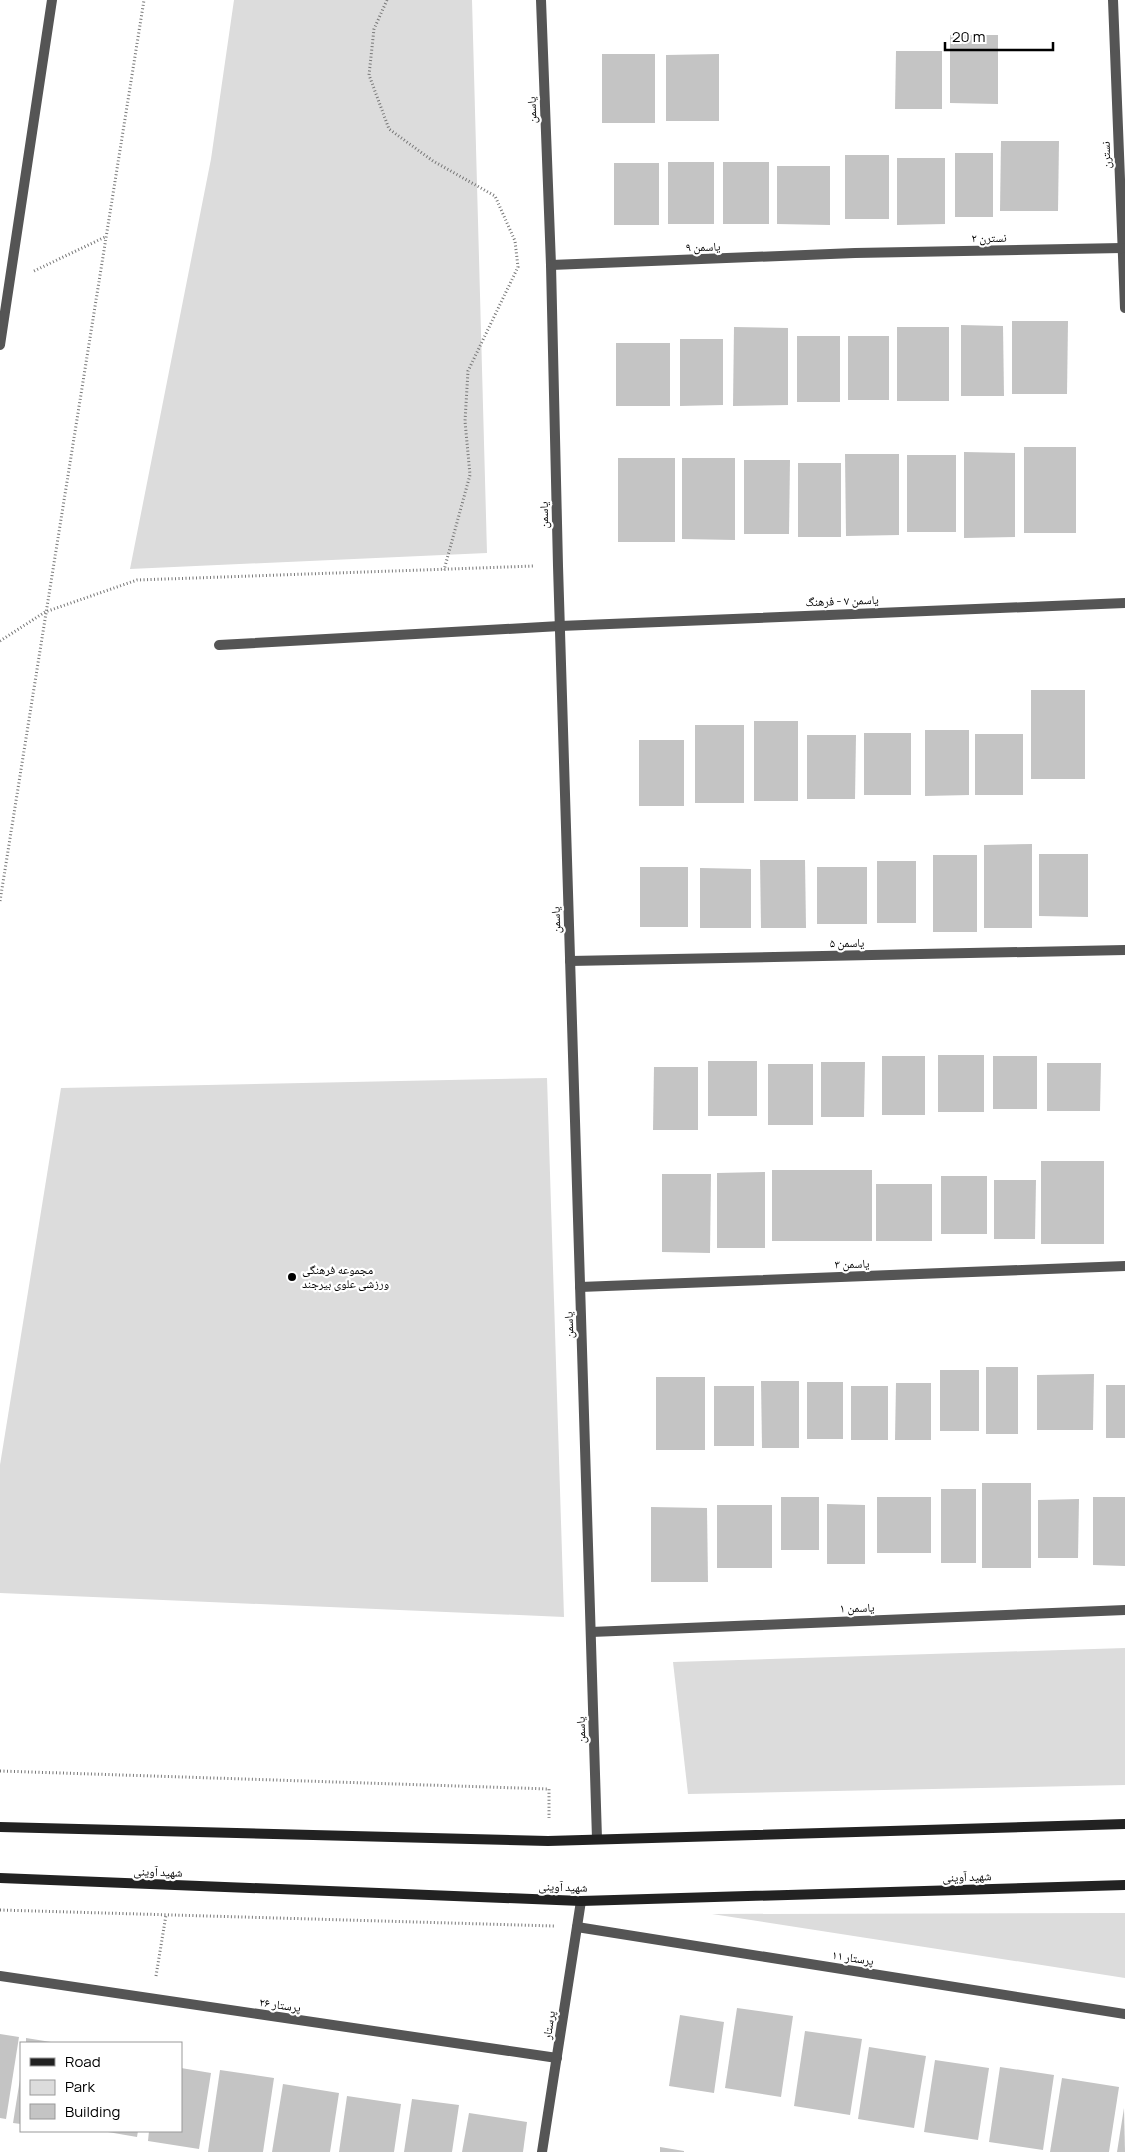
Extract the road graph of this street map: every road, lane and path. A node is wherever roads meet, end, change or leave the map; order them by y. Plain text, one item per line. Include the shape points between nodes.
1 (52, 0) edge
2 (144, 0) edge
3 (387, 0) edge
4 (541, 0) edge
5 (1113, 0) edge
6 (106, 236) junction
7 (1122, 248) junction
8 (856, 253) joint
9 (551, 265) junction
10 (9, 283) junction
11 (1125, 308) edge
12 (0, 345) edge
13 (558, 566) junction
14 (444, 570) junction
15 (1125, 603) edge
16 (45, 612) junction
17 (560, 626) junction
18 (0, 641) edge
19 (219, 644) dead end
20 (0, 901) edge
21 (1125, 950) edge
22 (570, 962) junction
23 (1125, 1266) edge
24 (580, 1287) junction
25 (1125, 1610) edge
26 (591, 1632) junction
27 (0, 1771) edge
28 (1125, 1824) edge
29 (0, 1827) edge
30 (597, 1839) junction
31 (548, 1841) junction
32 (0, 1878) edge
33 (1125, 1885) edge
34 (581, 1901) junction
35 (0, 1910) edge
36 (166, 1915) junction
37 (577, 1927) junction
38 (0, 1976) edge
39 (153, 1998) junction
40 (1125, 2014) edge
41 (557, 2058) junction
42 (542, 2152) edge

1 - 10 street
2 - 6 path
3 - 14 path via 374,29 370,75 389,129 433,161 494,196 515,241 518,267 468,371 465,420 470,475
4 - 9 street, یاسمن
5 - 7 street, نسترن
6 - 10 path
6 - 16 path
7 - 8 street, نسترن ۲
7 - 11 street, نسترن
8 - 9 street, یاسمن ۹
9 - 13 street, یاسمن
10 - 12 street
13 - 14 path
13 - 17 street, یاسمن
14 - 16 path via 137,580
15 - 17 street, یاسمن ۷ - فرهنگ
16 - 18 path
16 - 20 path
17 - 19 street, یاسمن ۷ - فرهنگ
17 - 22 street, یاسمن
21 - 22 street, یاسمن ۵
22 - 24 street, یاسمن
23 - 24 street, یاسمن ۳
24 - 26 street, یاسمن
25 - 26 street, یاسمن ۱
26 - 30 street, یاسمن
27 - 31 path via 549,1789
28 - 30 main road
29 - 31 main road
30 - 31 main road
32 - 34 main road, شهید آوینی
33 - 34 main road, شهید آوینی
34 - 37 street, پرستار
35 - 36 path
36 - 37 path
36 - 39 path
37 - 40 street, پرستار ۱۱
37 - 41 street, پرستار
38 - 39 street, پرستار ۲۶
39 - 41 street, پرستار ۲۶
41 - 42 street, پرستار

